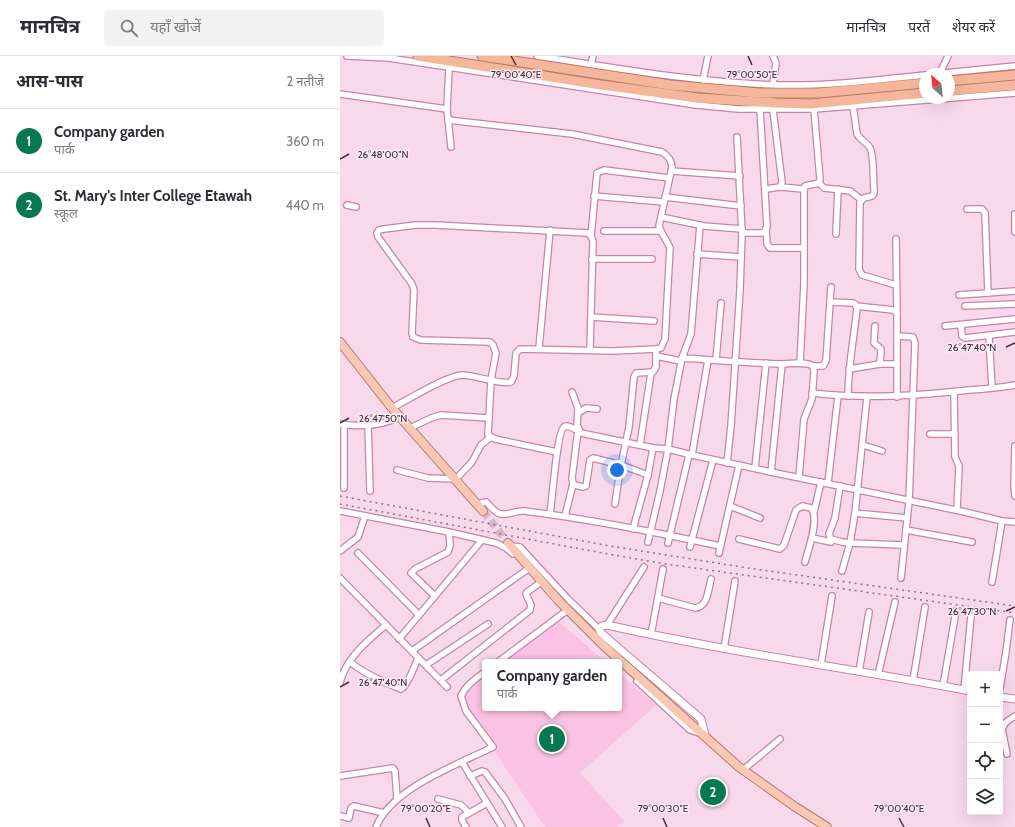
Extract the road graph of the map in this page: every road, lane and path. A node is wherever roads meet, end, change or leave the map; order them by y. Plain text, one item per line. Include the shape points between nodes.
1 (347, 56) edge
2 (418, 56) edge
3 (482, 56) edge
4 (537, 56) edge
5 (592, 56) edge
6 (708, 56) edge
7 (773, 56) edge
8 (948, 56) edge
9 (591, 64) junction
10 (1015, 66) edge
11 (449, 68) junction
12 (941, 68) edge
13 (955, 72) edge
14 (919, 75) edge
15 (1015, 75) edge
16 (704, 80) junction
17 (955, 80) edge
18 (773, 84) junction
19 (919, 84) edge
20 (1015, 85) edge
21 (955, 90) edge
22 (1015, 93) edge
23 (340, 94) edge
24 (919, 94) edge
25 (853, 106) junction
26 (447, 109) junction
27 (814, 109) junction
28 (760, 110) junction
29 (773, 110) junction
30 (448, 120) junction
31 (737, 137) dead end
32 (451, 147) dead end
33 (671, 171) junction
34 (740, 176) junction
35 (669, 178) junction
36 (819, 183) junction
37 (780, 187) junction
38 (766, 189) junction
39 (804, 189) junction
40 (838, 189) junction
41 (594, 196) junction
42 (665, 200) junction
43 (862, 200) junction
44 (347, 205) dead end
45 (741, 206) junction
46 (356, 207) dead end
47 (967, 209) dead end
48 (1015, 214) edge
49 (661, 216) junction
50 (700, 225) junction
51 (766, 229) junction
52 (550, 230) junction
53 (604, 231) dead end
54 (660, 231) junction
55 (742, 231) junction
56 (1015, 232) edge
57 (836, 234) dead end
58 (591, 236) junction
59 (896, 239) dead end
60 (804, 248) junction
61 (698, 254) junction
62 (741, 257) junction
63 (592, 258) junction
64 (652, 259) dead end
65 (896, 285) junction
66 (831, 286) dead end
67 (1015, 291) edge
68 (988, 293) junction
69 (959, 295) dead end
70 (830, 302) junction
71 (721, 303) dead end
72 (1015, 304) edge
73 (856, 306) junction
74 (965, 306) dead end
75 (897, 313) junction
76 (591, 317) junction
77 (1015, 319) edge
78 (654, 321) dead end
79 (961, 324) junction
80 (875, 326) dead end
81 (945, 326) dead end
82 (1015, 332) edge
83 (897, 336) junction
84 (989, 336) junction
85 (340, 342) edge
86 (539, 348) junction
87 (590, 350) junction
88 (656, 350) junction
89 (656, 356) junction
90 (682, 359) junction
91 (708, 360) junction
92 (716, 360) junction
93 (735, 362) junction
94 (766, 363) junction
95 (800, 363) junction
96 (782, 364) junction
97 (880, 364) junction
98 (897, 364) junction
99 (813, 366) junction
100 (849, 368) junction
101 (651, 372) junction
102 (491, 380) junction
103 (1015, 385) edge
104 (992, 388) junction
105 (572, 392) dead end
106 (954, 392) junction
107 (812, 393) junction
108 (838, 396) junction
109 (848, 396) junction
110 (913, 396) junction
111 (867, 397) junction
112 (897, 397) junction
113 (392, 408) junction
114 (597, 409) dead end
115 (578, 413) junction
116 (400, 416) junction
117 (489, 418) junction
118 (342, 424) edge
119 (368, 425) junction
120 (410, 428) junction
121 (578, 430) junction
122 (930, 434) dead end
123 (955, 434) junction
124 (491, 437) junction
125 (627, 442) junction
126 (640, 445) junction
127 (863, 446) junction
128 (1015, 446) edge
129 (654, 448) junction
130 (668, 449) junction
131 (882, 451) dead end
132 (557, 452) junction
133 (691, 455) junction
134 (713, 460) junction
135 (727, 463) junction
136 (621, 465) junction
137 (739, 465) junction
138 (755, 468) junction
139 (397, 470) dead end
140 (771, 472) junction
141 (648, 475) junction
142 (1014, 475) edge
143 (799, 477) junction
144 (456, 479) junction
145 (821, 482) junction
146 (828, 483) junction
147 (573, 484) junction
148 (840, 486) junction
149 (344, 488) dead end
150 (858, 489) junction
151 (370, 490) dead end
152 (1015, 496) edge
153 (909, 501) junction
154 (477, 504) junction
155 (615, 504) dead end
156 (730, 506) junction
157 (957, 510) junction
158 (340, 511) edge
159 (484, 511) tunnel mouth
160 (814, 512) junction
161 (855, 513) junction
162 (550, 514) junction
163 (365, 516) junction
164 (565, 516) junction
165 (760, 518) dead end
166 (907, 518) junction
167 (1002, 520) junction
168 (1015, 522) edge
169 (632, 529) junction
170 (906, 530) junction
171 (650, 531) junction
172 (449, 532) junction
173 (669, 535) junction
174 (812, 538) junction
175 (738, 539) dead end
176 (482, 540) junction
177 (692, 540) junction
178 (648, 542) dead end
179 (831, 542) dead end
180 (972, 542) dead end
181 (668, 543) dead end
182 (850, 543) junction
183 (510, 545) joint
184 (904, 545) junction
185 (720, 546) junction
186 (690, 547) dead end
187 (340, 551) edge
188 (358, 553) dead end
189 (719, 553) dead end
190 (805, 562) dead end
191 (644, 567) dead end
192 (528, 569) junction
193 (663, 569) dead end
194 (842, 571) dead end
195 (340, 578) edge
196 (901, 578) dead end
197 (711, 579) dead end
198 (735, 581) dead end
199 (992, 582) dead end
200 (540, 583) junction
201 (435, 596) junction
202 (832, 596) dead end
203 (658, 598) junction
204 (895, 602) dead end
205 (925, 607) dead end
206 (956, 611) dead end
207 (565, 612) junction
208 (869, 612) dead end
209 (419, 615) junction
210 (971, 616) dead end
211 (1010, 620) dead end
212 (488, 624) dead end
213 (386, 625) junction
214 (607, 625) junction
215 (599, 629) junction
216 (651, 635) junction
217 (399, 638) junction
218 (724, 649) junction
219 (412, 651) junction
220 (418, 658) junction
221 (502, 659) edge
222 (614, 659) edge
223 (621, 659) edge
224 (622, 660) edge
225 (350, 662) junction
226 (821, 665) junction
227 (426, 666) junction
228 (622, 667) edge
229 (968, 671) edge
230 (1003, 671) edge
231 (859, 672) junction
232 (482, 674) edge
233 (878, 675) junction
234 (440, 680) junction
235 (913, 681) junction
236 (340, 683) edge
237 (943, 686) junction
238 (447, 687) dead end
239 (967, 690) edge
240 (1003, 697) edge
241 (1015, 699) edge
242 (1015, 716) edge
243 (705, 735) junction
244 (780, 739) dead end
245 (1007, 754) dead end
246 (462, 762) junction
247 (743, 770) junction
248 (340, 776) edge
249 (470, 776) junction
250 (397, 799) junction
251 (438, 799) dead end
252 (487, 804) junction
253 (384, 812) junction
254 (469, 813) junction
255 (340, 816) edge
256 (376, 827) edge
257 (466, 827) edge
258 (502, 827) edge
259 (522, 827) edge
260 (827, 827) edge

1 - 11 street via 388,58
2 - 24 highway via 698,98 811,104
3 - 19 highway via 670,85 759,93 819,93
4 - 9 street
5 - 9 street
6 - 16 street
7 - 18 street via 776,63
8 - 12 street
9 - 16 street
10 - 13 street
11 - 26 street
11 - 28 street via 696,105
14 - 18 street via 826,83
15 - 17 highway
16 - 18 street
20 - 21 highway
22 - 25 street
23 - 26 street
25 - 27 street
25 - 43 street via 857,134 872,152 874,193
26 - 30 street
27 - 29 street
27 - 36 street
28 - 29 street
28 - 38 street
29 - 37 street via 782,182
30 - 32 street
30 - 33 street via 572,134 662,152 668,155 671,161
31 - 34 street
33 - 34 street
33 - 35 street
34 - 45 street
35 - 41 street via 604,170 597,173
35 - 42 street
36 - 39 street via 808,185
36 - 40 street via 824,188
37 - 38 street
37 - 39 street
38 - 51 street
39 - 60 street
40 - 43 street via 850,191
40 - 57 street
41 - 42 street
41 - 58 street
42 - 45 street
42 - 49 street
43 - 65 street via 860,272 862,275
44 - 46 street
45 - 55 street
47 - 68 street via 982,209 985,213
48 - 56 street
49 - 50 street
49 - 54 street
50 - 55 street
50 - 61 street
51 - 55 street via 762,233
51 - 60 street via 767,244 770,248
52 - 58 street via 582,232
52 - 86 street
52 - 102 street via 416,225 384,228 377,233 412,284 414,337 421,340 490,342 496,353
53 - 54 street
54 - 88 street via 668,241 670,255 666,339 661,348
55 - 62 street
58 - 63 street
59 - 65 street
60 - 95 street
61 - 62 street
61 - 90 street via 690,334
62 - 93 street
63 - 64 street
63 - 76 street
65 - 75 street
66 - 70 street
67 - 68 street
68 - 69 street
70 - 73 street via 853,303
70 - 99 street via 826,361 824,365
71 - 92 street
72 - 74 street
73 - 75 street via 893,310
73 - 100 street
75 - 83 street
76 - 78 street
76 - 87 street
77 - 79 street
79 - 81 street
79 - 84 street via 962,336 965,338
80 - 97 street via 874,343 880,349
82 - 84 street
83 - 98 street
83 - 110 street via 914,339
84 - 104 street
85 - 113 main road
86 - 87 street
86 - 102 street via 518,350 511,382
87 - 88 street
88 - 89 street
89 - 90 street
89 - 101 street via 656,367
90 - 91 street
90 - 130 street
91 - 92 street
91 - 133 street
92 - 93 street
93 - 94 street
93 - 135 street
94 - 96 street
94 - 138 street
95 - 96 street
95 - 99 street
96 - 140 street
97 - 98 street
97 - 100 street
98 - 112 street
99 - 107 street
100 - 109 street
101 - 125 street via 634,374
101 - 126 street
102 - 113 street via 456,376
102 - 117 street
103 - 104 street
104 - 106 street
105 - 115 street
106 - 110 street
106 - 123 street
107 - 108 street
107 - 143 street via 804,419
108 - 109 street
108 - 146 street
109 - 111 street
110 - 112 street
110 - 153 street
111 - 112 street
111 - 127 street
113 - 116 main road
114 - 115 street via 586,408
115 - 121 street
116 - 119 street via 382,424
116 - 120 main road
117 - 120 street via 441,416
117 - 124 street via 488,435
118 - 119 street
118 - 149 street
119 - 151 street
120 - 144 main road
121 - 125 street via 581,433
121 - 132 street via 569,427 561,430
121 - 147 street
122 - 123 street
123 - 157 street via 955,457 958,466
124 - 132 street
124 - 144 street via 481,445 472,462
125 - 126 street
125 - 136 street
126 - 129 street
127 - 131 street
127 - 150 street
128 - 142 street
129 - 130 street
129 - 141 street
130 - 133 street
130 - 171 street
132 - 162 street
133 - 134 street
133 - 173 street
134 - 135 street
134 - 177 street
135 - 137 street
136 - 141 street
136 - 147 street via 593,458 590,460 586,486
136 - 155 street
137 - 138 street
137 - 156 street
138 - 140 street
139 - 144 street via 428,478
140 - 143 street
141 - 169 street
142 - 152 street
143 - 145 street
144 - 154 main road
145 - 146 street
145 - 160 street
146 - 148 street
147 - 164 street
148 - 150 street
148 - 182 street via 829,534 832,538
150 - 153 street
150 - 161 street
153 - 157 street
153 - 166 street
154 - 159 main road
154 - 162 street via 486,502 499,514 504,515 519,510
156 - 165 street
156 - 185 street
157 - 167 street
158 - 163 street
160 - 174 street
160 - 175 street via 811,508 798,507 784,545 780,549
161 - 166 street
161 - 182 street
162 - 164 street
163 - 172 street
163 - 187 street via 358,537
164 - 169 street
166 - 170 street
167 - 168 street
167 - 199 street
169 - 171 street
170 - 180 street
170 - 184 street
171 - 173 street
171 - 178 street
172 - 176 street
172 - 201 street via 448,552 412,573
173 - 177 street
173 - 181 street
174 - 179 street
174 - 190 street
176 - 192 street via 506,548
176 - 201 street
177 - 185 street
177 - 186 street
182 - 184 street
182 - 194 street
183 - 215 street via 520,547
183 - 223 main road via 558,600
184 - 196 street
185 - 189 street
188 - 209 street
191 - 214 street
192 - 200 street
192 - 219 street
193 - 203 street
195 - 213 street
197 - 203 street via 705,602 699,608
198 - 218 street
200 - 207 street
200 - 234 street via 526,594 531,605 530,610
201 - 209 street
202 - 226 street
203 - 216 street
204 - 233 street
205 - 235 street
206 - 237 street
207 - 221 street
207 - 222 street
208 - 231 street
209 - 217 street
210 - 229 street
211 - 230 street
212 - 227 street
213 - 217 street
213 - 225 street
214 - 215 street
214 - 216 street
215 - 243 street via 701,719
216 - 218 street
217 - 219 street
218 - 226 street
219 - 220 street
220 - 225 street via 404,687 401,688 383,682
220 - 227 street
224 - 243 main road
225 - 236 street via 343,671
226 - 231 street
227 - 234 street
228 - 243 street via 690,730
231 - 233 street
232 - 246 street via 469,684 461,696 466,711 493,747
233 - 235 street
234 - 238 street
235 - 237 street
237 - 239 street
240 - 241 street
242 - 245 street via 1006,722 1002,729
243 - 247 main road
244 - 247 street
246 - 249 street
246 - 250 street via 415,786
247 - 260 main road
248 - 250 street via 393,768
249 - 252 street
249 - 259 street via 485,772
250 - 253 street
251 - 254 street via 461,805
252 - 254 street
252 - 258 street
253 - 255 street via 354,806 349,818
253 - 256 street
254 - 257 street via 462,818

